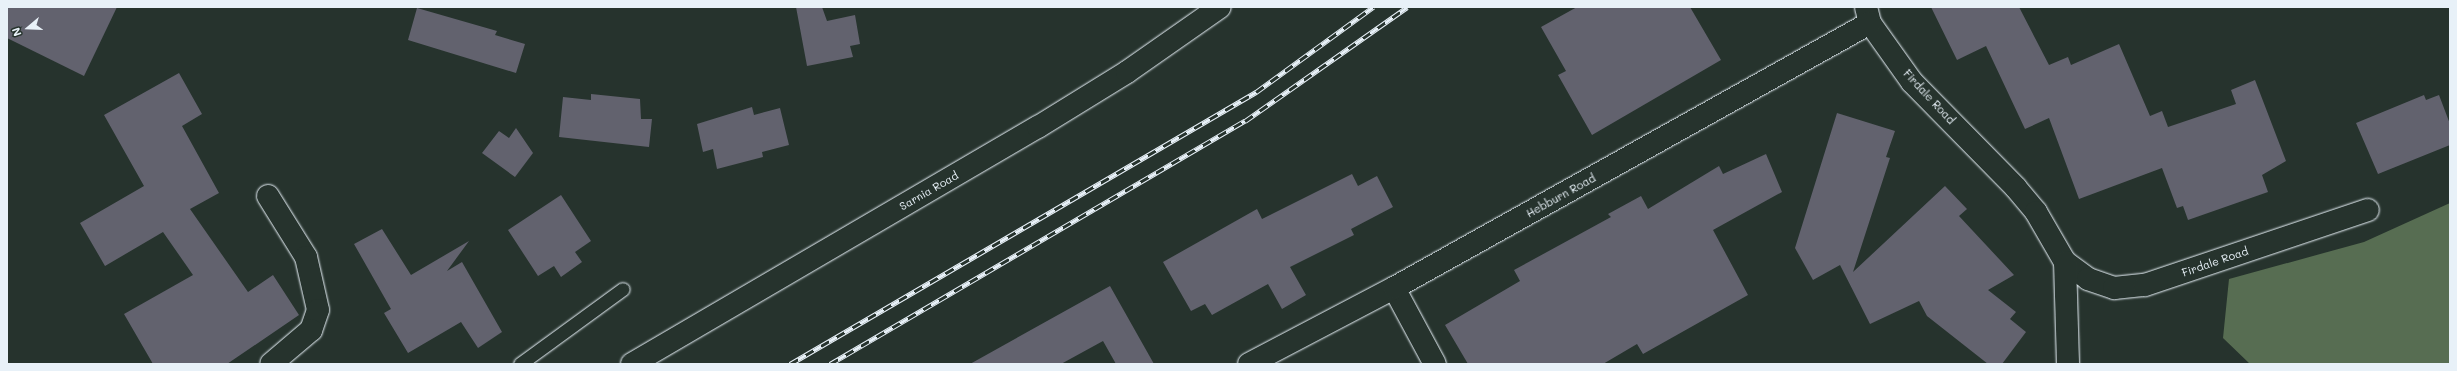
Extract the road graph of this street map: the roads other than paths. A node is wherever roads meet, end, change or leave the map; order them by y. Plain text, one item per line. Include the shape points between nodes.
1 (1220, 7) edge
2 (1868, 15) edge
3 (268, 196) dead end
4 (2368, 210) dead end
5 (2066, 262) junction
6 (1394, 288) junction
7 (623, 289) dead end
8 (271, 364) edge
9 (520, 364) edge
10 (632, 364) edge
11 (1249, 364) edge
12 (1435, 364) edge
13 (2068, 364) edge

1 - 10 street, Sarnia Road via 1127,72 1038,127
2 - 5 street, Firdale Road via 1912,82 2016,188 2036,212
2 - 6 street, Hebburn Road
3 - 8 street via 306,257 318,310 310,330
4 - 5 street, Firdale Road via 2145,285 2114,288 2088,279
5 - 13 street, Firdale Road
6 - 11 street, Hebburn Road
6 - 12 street
7 - 9 lane

